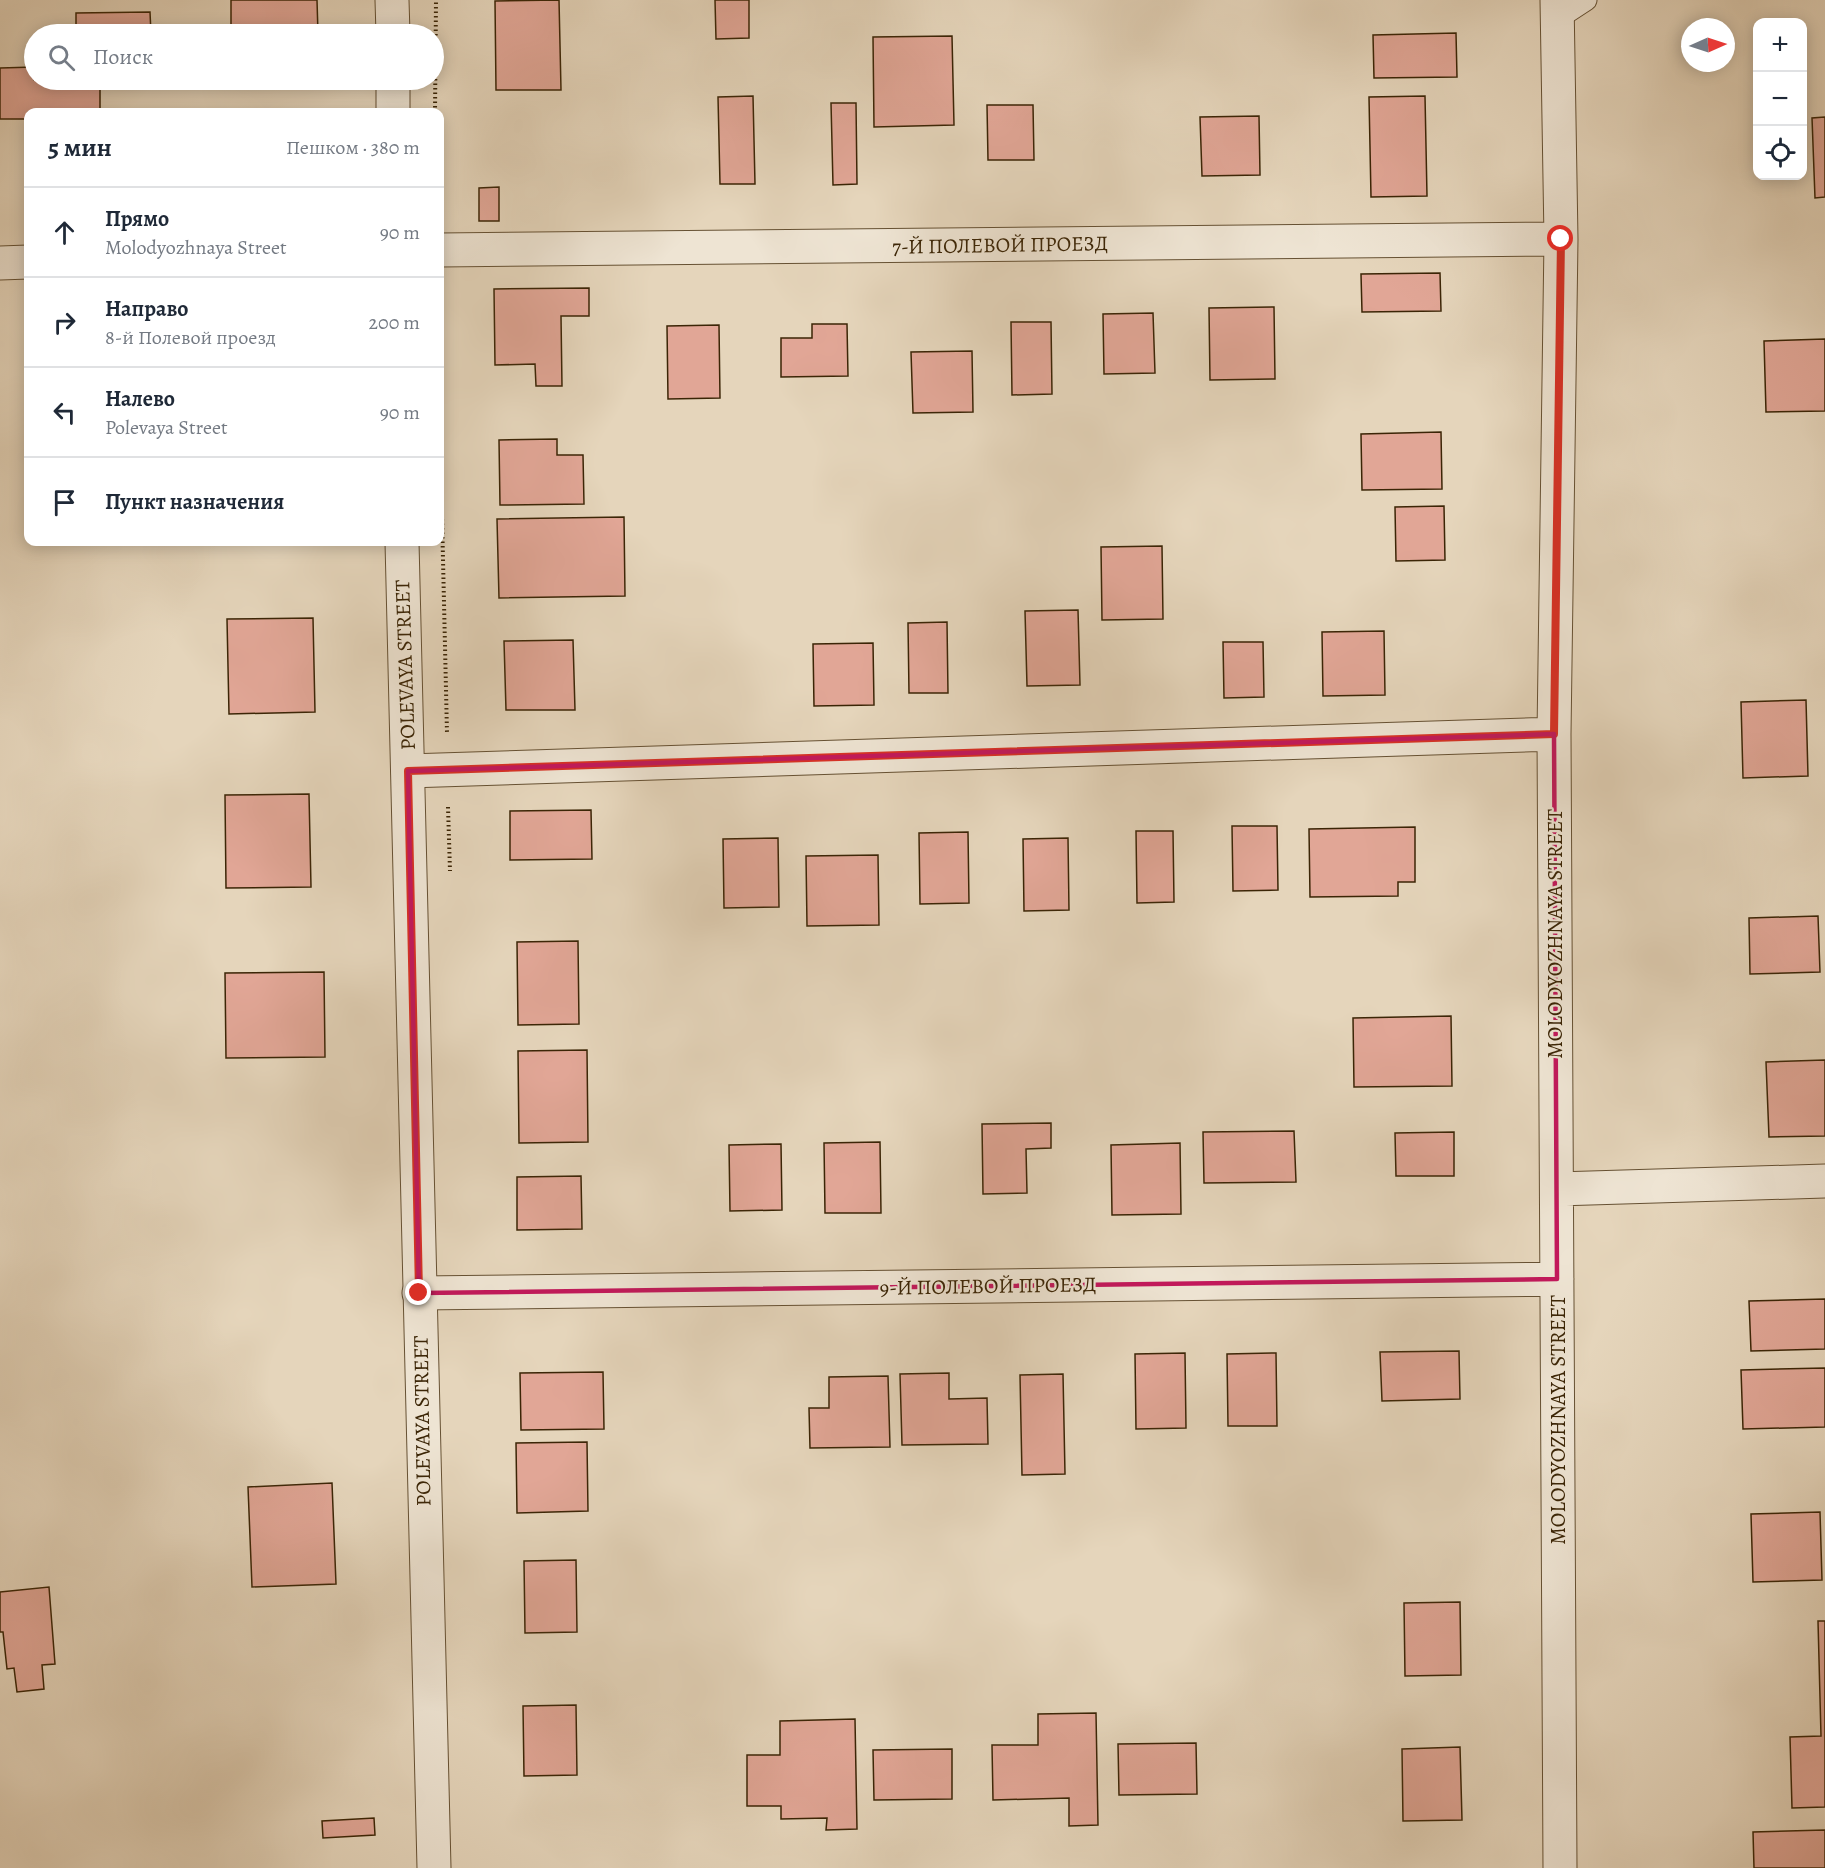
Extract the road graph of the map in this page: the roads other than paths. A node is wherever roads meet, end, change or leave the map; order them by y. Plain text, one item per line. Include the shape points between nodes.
1 (392, 0) edge
2 (1586, 0) edge
3 (1557, 9) edge
4 (393, 24) edge
5 (393, 90) edge
6 (393, 108) edge
7 (1561, 239) junction
8 (444, 250) edge
9 (24, 262) edge
10 (0, 263) edge
11 (402, 546) edge
12 (1554, 734) junction
13 (408, 771) junction
14 (1825, 1181) edge
15 (1557, 1189) junction
16 (1557, 1279) junction
17 (419, 1293) junction
18 (434, 1868) edge
19 (1560, 1868) edge

1 - 4 street
2 - 3 lane
3 - 7 street, MOLODYOZHNAYA STREET
5 - 6 street
7 - 8 street, 7-Й ПОЛЕВОЙ ПРОЕЗД
7 - 12 street, MOLODYOZHNAYA STREET
9 - 10 street
11 - 13 street, POLEVAYA STREET
12 - 13 street
12 - 15 street, MOLODYOZHNAYA STREET
13 - 17 street, POLEVAYA STREET
14 - 15 street
15 - 16 street, MOLODYOZHNAYA STREET
16 - 17 street, 9-Й ПОЛЕВОЙ ПРОЕЗД
16 - 19 street, MOLODYOZHNAYA STREET
17 - 18 street, POLEVAYA STREET

